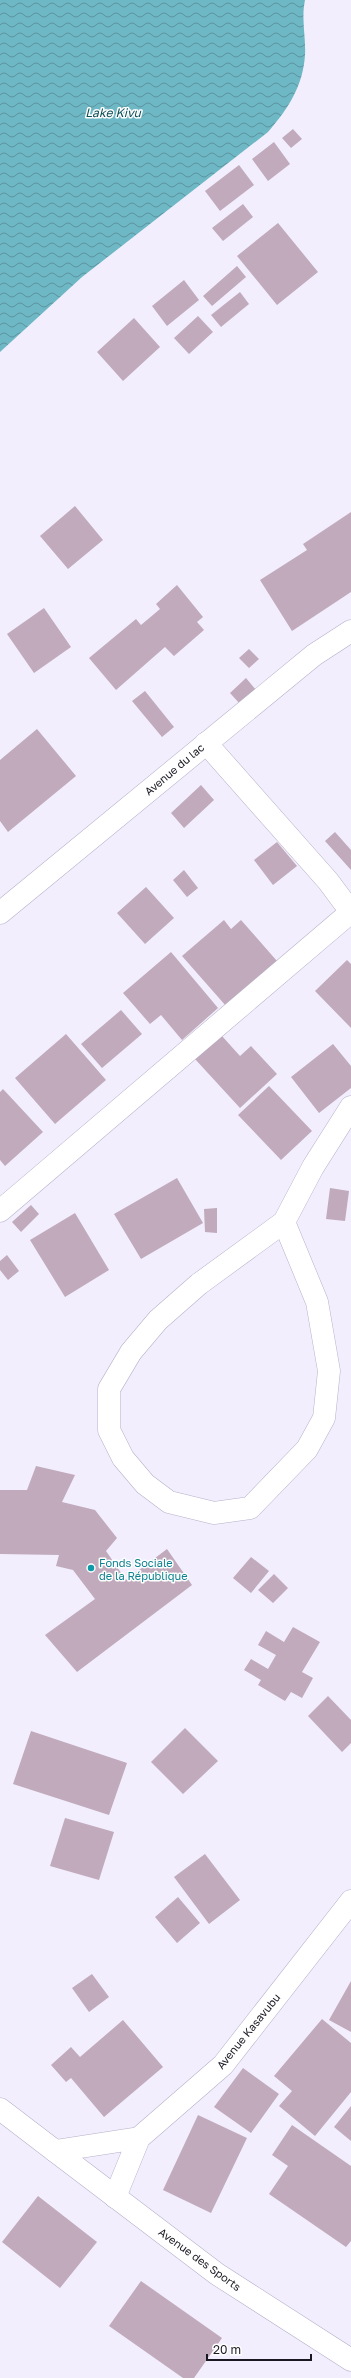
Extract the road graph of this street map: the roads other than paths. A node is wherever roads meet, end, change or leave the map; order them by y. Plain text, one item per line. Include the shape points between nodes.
1 (351, 631) edge
2 (206, 743) junction
3 (351, 912) edge
4 (0, 913) edge
5 (351, 1107) edge
6 (0, 1211) edge
7 (284, 1222) junction
8 (351, 1901) edge
9 (0, 2109) edge
10 (139, 2138) junction
11 (55, 2151) junction
12 (114, 2197) junction
13 (351, 2360) edge

1 - 2 street, Avenue du lac via 314,655
2 - 3 street via 328,881
2 - 4 street, Avenue du lac
3 - 6 street
5 - 7 street via 313,1167
7 - 7 street via 199,1284 158,1320 130,1352 109,1389 109,1430 124,1458 145,1484 169,1502 214,1513 250,1508 306,1449 324,1418 329,1371 317,1302
8 - 10 street, Avenue Kasavubu via 223,2065
9 - 11 street
10 - 11 street
10 - 12 street
11 - 12 street, Avenue des Sports
12 - 13 street, Avenue des Sports via 217,2274

